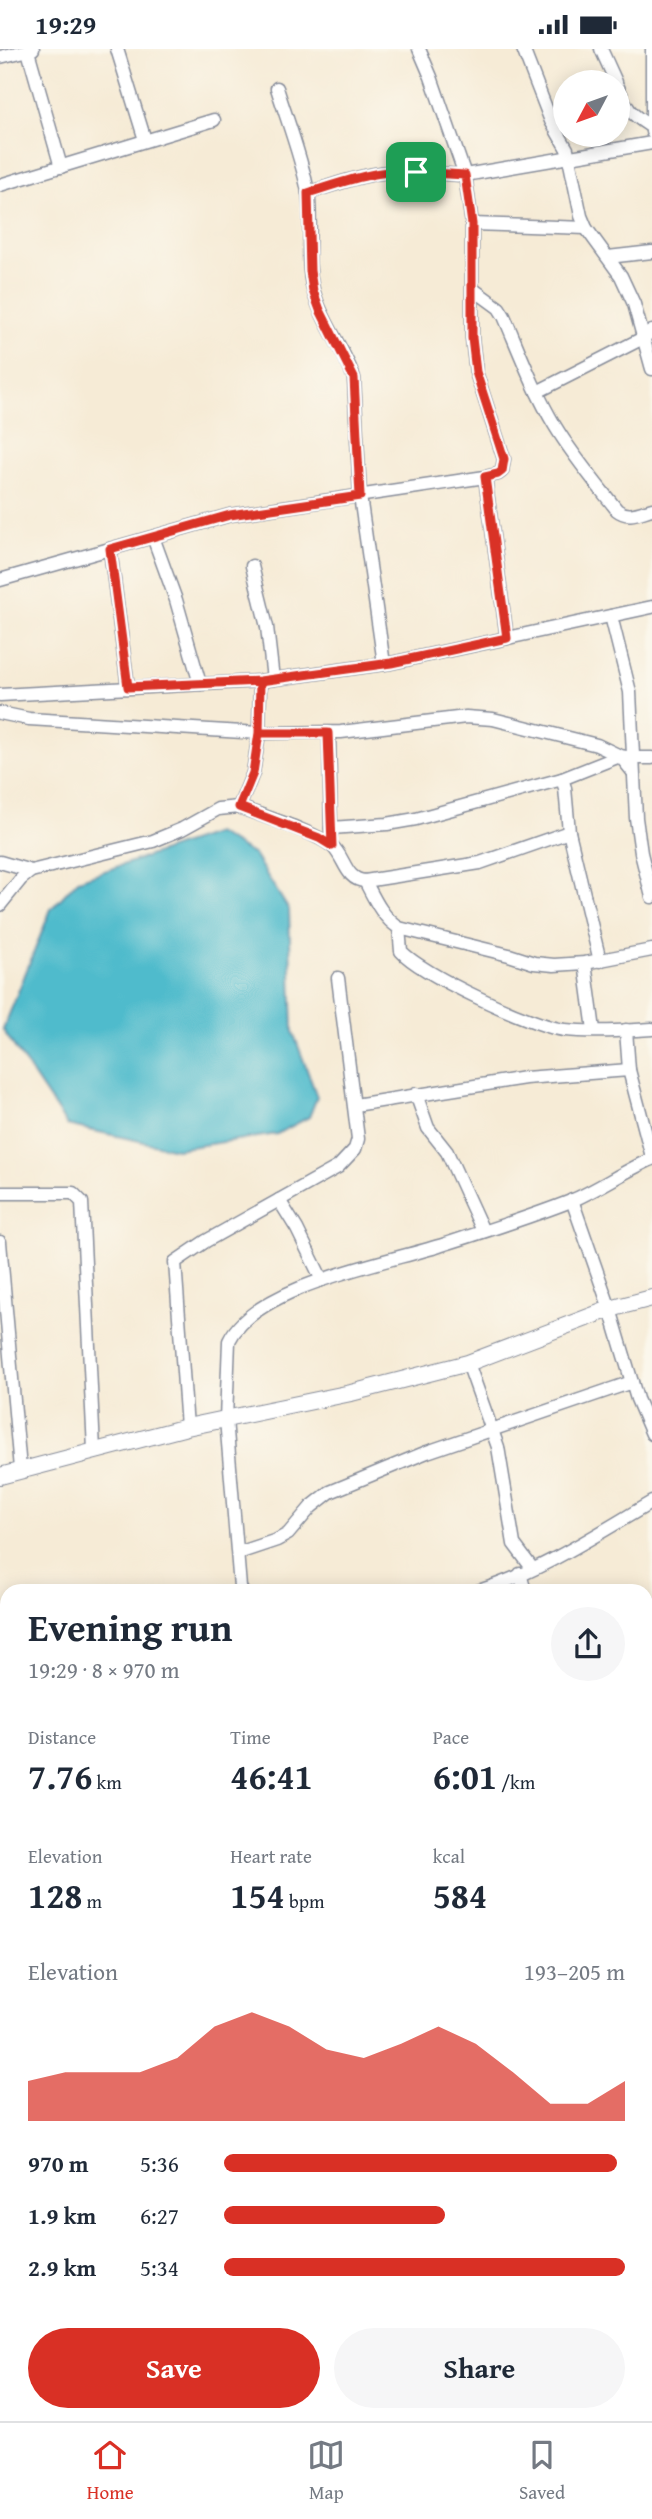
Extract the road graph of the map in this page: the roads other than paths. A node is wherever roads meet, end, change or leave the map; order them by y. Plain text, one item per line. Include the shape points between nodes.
1 (117, 49) edge
2 (419, 49) edge
3 (523, 49) edge
4 (601, 49) edge
5 (652, 49) edge
6 (31, 50) edge
7 (0, 57) edge
8 (611, 70) edge
9 (277, 88) dead end
10 (630, 113) edge
11 (214, 120) dead end
12 (651, 129) edge
13 (145, 140) junction
14 (652, 143) edge
15 (570, 157) junction
16 (61, 167) junction
17 (465, 175) junction
18 (0, 185) edge
19 (308, 193) junction
20 (472, 224) junction
21 (586, 228) junction
22 (652, 252) edge
23 (608, 257) junction
24 (473, 289) junction
25 (647, 334) edge
26 (652, 369) edge
27 (537, 392) junction
28 (485, 477) junction
29 (360, 496) junction
30 (652, 509) edge
31 (153, 537) junction
32 (110, 549) junction
33 (252, 566) dead end
34 (0, 580) edge
35 (652, 607) edge
36 (611, 616) junction
37 (507, 638) junction
38 (384, 664) junction
39 (266, 680) junction
40 (200, 684) junction
41 (128, 687) junction
42 (0, 695) edge
43 (0, 713) edge
44 (259, 733) junction
45 (328, 733) junction
46 (652, 758) edge
47 (628, 762) junction
48 (562, 779) junction
49 (239, 807) junction
50 (331, 828) junction
51 (569, 832) junction
52 (332, 846) junction
53 (0, 862) edge
54 (31, 871) junction
55 (365, 881) junction
56 (652, 897) edge
57 (1, 903) edge
58 (398, 928) junction
59 (652, 950) edge
60 (600, 961) junction
61 (585, 963) junction
62 (338, 978) dead end
63 (652, 1029) edge
64 (626, 1030) junction
65 (594, 1031) junction
66 (629, 1070) junction
67 (416, 1094) junction
68 (355, 1105) junction
69 (652, 1158) edge
70 (0, 1193) edge
71 (279, 1200) junction
72 (572, 1200) junction
73 (483, 1231) junction
74 (0, 1242) edge
75 (322, 1280) junction
76 (652, 1298) edge
77 (610, 1309) junction
78 (468, 1363) junction
79 (632, 1382) junction
80 (226, 1419) junction
81 (187, 1427) junction
82 (493, 1428) junction
83 (652, 1434) edge
84 (94, 1450) junction
85 (20, 1469) junction
86 (0, 1476) edge
87 (652, 1502) edge
88 (238, 1553) junction
89 (532, 1568) junction
90 (520, 1574) junction
91 (241, 1584) edge
92 (495, 1584) edge
93 (524, 1584) edge

1 - 13 street
2 - 17 street
3 - 15 street
4 - 8 street
5 - 12 street
6 - 7 street
6 - 16 street
9 - 19 street
10 - 12 street
11 - 13 street
13 - 16 street
14 - 15 street
15 - 17 street
15 - 21 street
16 - 18 street
17 - 19 street via 405,171 361,177
17 - 20 street
19 - 29 street via 313,291 354,378
20 - 21 street
20 - 24 street
21 - 23 street
22 - 23 street
23 - 25 street
24 - 27 street via 504,316
24 - 28 street via 476,372 504,459 502,471
25 - 26 street
25 - 27 street
27 - 30 street via 570,449 617,510 631,515
28 - 29 street
28 - 37 street
29 - 31 street via 230,515
29 - 38 street
31 - 32 street
31 - 40 street
32 - 34 street
32 - 41 street
33 - 39 street via 267,627
35 - 36 street
36 - 37 street
36 - 47 street via 630,692
37 - 38 street
38 - 39 street
39 - 40 street
39 - 44 street
40 - 41 street
41 - 42 street
43 - 44 street via 29,719
44 - 45 street
44 - 49 street via 253,773
45 - 47 street via 466,717 493,719 579,740
45 - 50 street
46 - 47 street
47 - 48 street
47 - 56 street
48 - 50 street via 416,819
48 - 51 street
49 - 52 street
49 - 54 street via 218,809 153,841
50 - 52 street
51 - 55 street via 481,863
51 - 60 street
52 - 55 street via 352,876
53 - 54 street
54 - 57 street
55 - 58 street via 389,922
58 - 61 street via 534,963
58 - 65 street via 398,945 405,956 487,1002 545,1026
59 - 60 street
60 - 61 street
61 - 65 street
62 - 68 street
63 - 64 street
64 - 65 street
64 - 66 street
66 - 67 street
66 - 69 street
67 - 68 street
67 - 73 street via 428,1128 447,1151
68 - 71 street via 355,1149 346,1160
69 - 72 street
70 - 84 street via 61,1191 73,1193 82,1202
71 - 75 street
71 - 81 street via 174,1262
72 - 73 street
72 - 77 street
73 - 75 street
74 - 85 street
75 - 80 street via 258,1310 234,1331 228,1353
76 - 77 street
77 - 78 street
77 - 79 street
78 - 80 street
78 - 82 street
79 - 82 street
79 - 83 street
80 - 81 street
80 - 88 street
81 - 84 street
82 - 88 street via 330,1492 319,1498 288,1534
82 - 89 street via 511,1534
84 - 85 street
85 - 86 street
87 - 89 street
88 - 91 street
89 - 90 street
90 - 92 street
90 - 93 street

